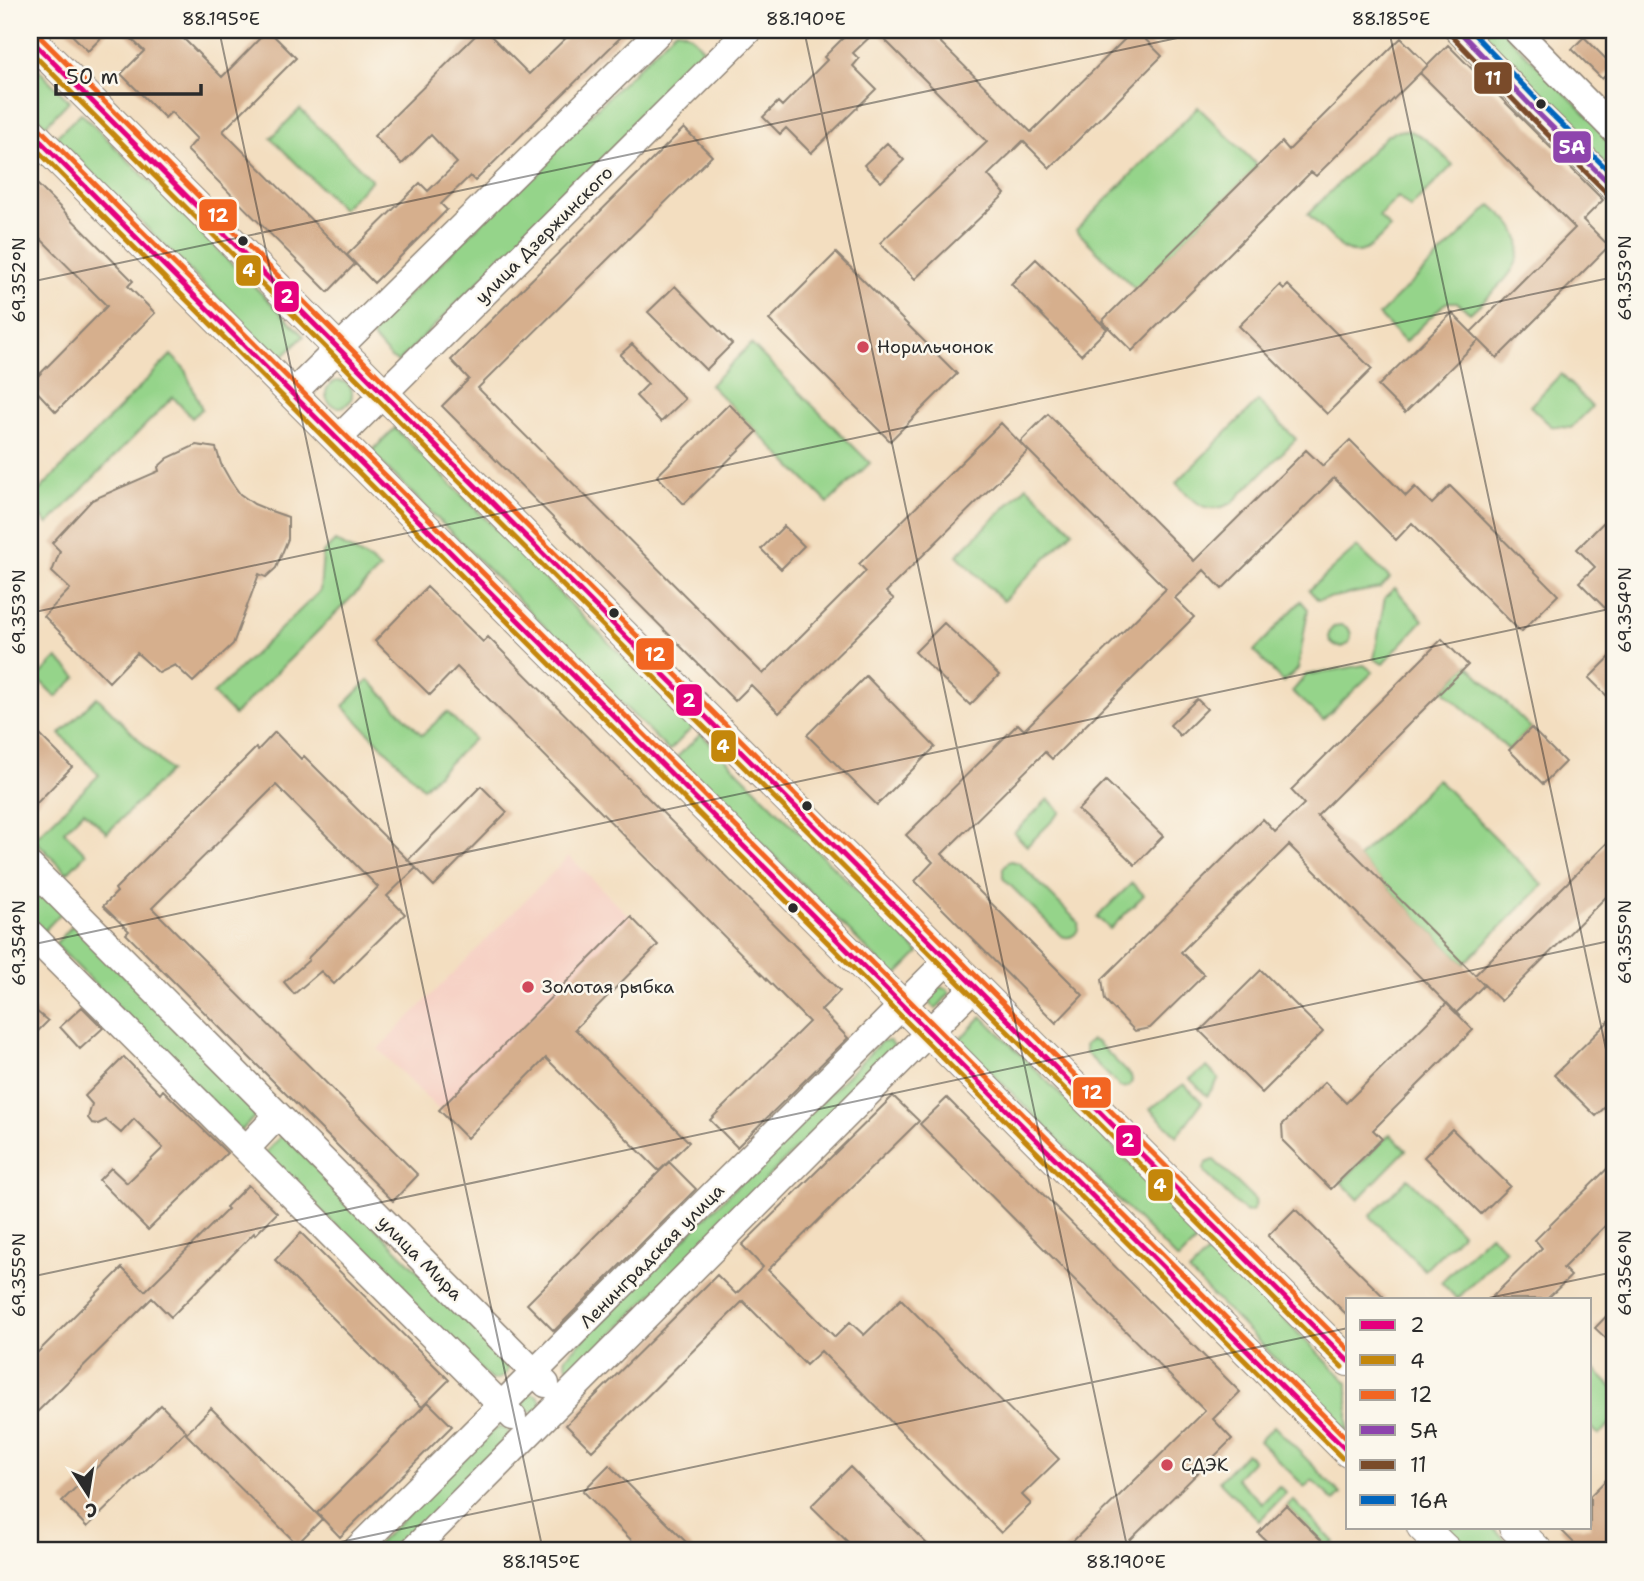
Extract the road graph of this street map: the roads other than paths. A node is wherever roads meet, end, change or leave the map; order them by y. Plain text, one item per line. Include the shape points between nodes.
1 (661, 30) edge
2 (1458, 30) edge
3 (1516, 30) edge
4 (732, 35) edge
5 (30, 39) edge
6 (1614, 130) edge
7 (30, 131) edge
8 (1614, 188) edge
9 (338, 348) junction
10 (292, 394) junction
11 (384, 394) junction
12 (338, 439) junction
13 (30, 866) edge
14 (30, 933) edge
15 (948, 960) junction
16 (975, 986) junction
17 (902, 1006) junction
18 (929, 1032) junction
19 (278, 1115) junction
20 (246, 1149) junction
21 (1346, 1359) edge
22 (535, 1372) junction
23 (562, 1400) junction
24 (501, 1406) junction
25 (529, 1433) junction
26 (1346, 1450) edge
27 (1423, 1528) edge
28 (1515, 1528) edge
29 (355, 1551) edge
30 (412, 1551) edge
31 (1447, 1551) edge
32 (1538, 1551) edge

1 - 9 street
2 - 8 street
3 - 6 street
4 - 11 street, улица Дзержинского
5 - 9 main road
7 - 10 main road
9 - 10 street
9 - 11 main road
10 - 12 main road
11 - 12 street, улица Дзержинского
11 - 15 main road
12 - 17 main road
13 - 19 street, улица Мира
14 - 20 street
15 - 16 main road
15 - 17 street, Ленинградская улица
16 - 18 street
16 - 21 main road
17 - 18 main road
17 - 22 street, Ленинградская улица
18 - 23 street
18 - 26 main road
19 - 20 street
19 - 22 street, улица Мира
20 - 24 street
22 - 23 street, улица Мира
22 - 24 street, Ленинградская улица
23 - 25 street
24 - 25 street
24 - 29 street, Ленинградская улица
25 - 30 street
27 - 31 main road
28 - 32 main road

